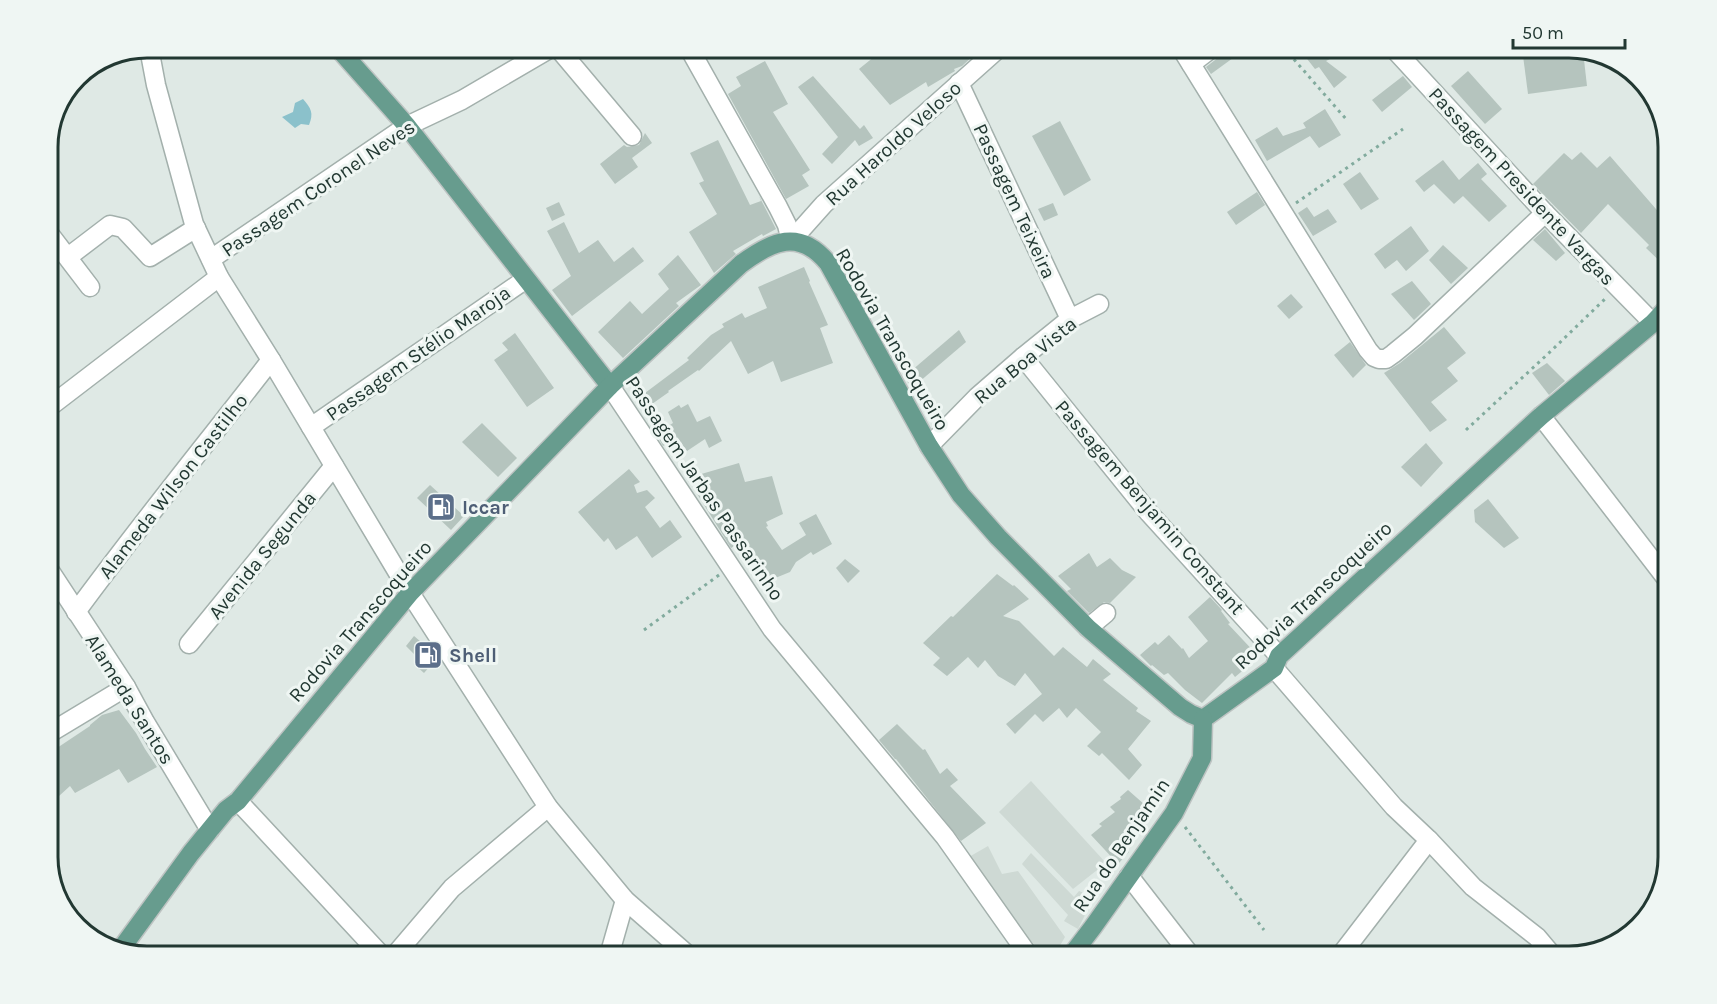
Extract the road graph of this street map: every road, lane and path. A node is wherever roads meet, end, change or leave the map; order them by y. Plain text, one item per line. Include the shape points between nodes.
1 (151, 58) edge
2 (347, 58) edge
3 (534, 58) edge
4 (566, 58) edge
5 (695, 58) edge
6 (988, 58) edge
7 (1187, 58) edge
8 (1293, 58) edge
9 (1402, 58) edge
10 (959, 83) junction
11 (1346, 119) dead end
12 (406, 126) junction
13 (1403, 129) dead end
14 (632, 136) dead end
15 (1282, 212) junction
16 (1545, 213) junction
17 (196, 228) junction
18 (791, 241) junction
19 (59, 246) edge
20 (68, 257) junction
21 (211, 259) junction
22 (219, 277) junction
23 (526, 279) junction
24 (90, 287) dead end
25 (1617, 287) junction
26 (1099, 304) dead end
27 (1658, 310) edge
28 (1658, 318) edge
29 (1070, 319) junction
30 (1023, 357) junction
31 (271, 360) junction
32 (610, 386) junction
33 (59, 400) edge
34 (1541, 416) junction
35 (311, 427) junction
36 (1466, 430) dead end
37 (929, 446) junction
38 (334, 466) junction
39 (730, 566) junction
40 (1658, 568) edge
41 (59, 585) edge
42 (410, 593) junction
43 (76, 612) junction
44 (1106, 613) dead end
45 (1088, 628) junction
46 (644, 630) dead end
47 (189, 644) dead end
48 (1276, 662) junction
49 (126, 687) junction
50 (1203, 718) junction
51 (59, 727) edge
52 (238, 801) junction
53 (548, 807) junction
54 (210, 830) junction
55 (1429, 840) junction
56 (1197, 842) dead end
57 (1129, 876) junction
58 (625, 900) junction
59 (1264, 930) dead end
60 (126, 942) edge
61 (373, 946) edge
62 (403, 946) edge
63 (612, 946) edge
64 (678, 946) edge
65 (1022, 946) edge
66 (1079, 946) edge
67 (1183, 946) edge
68 (1348, 946) edge
69 (1545, 946) edge

1 - 17 street
2 - 12 main road, Passagem Jarbas Passarinho
3 - 12 street, Passagem Coronel Neves via 462,100
4 - 14 street
5 - 18 street via 778,207
6 - 10 street, Rua Haroldo Veloso
7 - 15 street
8 - 11 path
9 - 16 street, Passagem Presidente Vargas
10 - 18 street, Rua Haroldo Veloso via 824,204
10 - 29 street, Passagem Teixeira
12 - 21 street, Passagem Coronel Neves
12 - 23 main road, Passagem Jarbas Passarinho
13 - 15 path
15 - 16 street via 1368,350 1379,359 1386,359 1415,336
16 - 25 street, Passagem Presidente Vargas
17 - 20 street via 150,257 123,228 110,225
17 - 21 street
18 - 32 main road, Rodovia Transcoqueiro via 775,243 741,264
18 - 37 main road, Rodovia Transcoqueiro via 808,245 828,263
19 - 20 street
20 - 24 street
21 - 22 street
22 - 31 street
22 - 33 street, Passagem Coronel Neves
23 - 32 main road, Passagem Jarbas Passarinho
23 - 35 street, Passagem Stélio Maroja
25 - 27 street, Passagem Presidente Vargas
25 - 36 path
26 - 29 street, Rua Boa Vista
28 - 34 main road, Rodovia Transcoqueiro
29 - 30 street, Rua Boa Vista
30 - 37 street, Rua Boa Vista
30 - 48 street, Passagem Benjamin Constant
31 - 35 street
31 - 43 street, Alameda Wilson Castilho
32 - 39 street, Passagem Jarbas Passarinho
32 - 42 main road, Rodovia Transcoqueiro
34 - 40 street
34 - 48 main road, Rodovia Transcoqueiro
35 - 38 street
37 - 45 main road, Rodovia Transcoqueiro via 968,504
38 - 42 street
38 - 47 street, Avenida Segunda
39 - 46 path
39 - 65 street, Passagem Jarbas Passarinho via 771,629 945,837
41 - 43 street, Alameda Santos
42 - 52 main road, Rodovia Transcoqueiro
42 - 53 street
43 - 49 street, Alameda Santos
44 - 45 street
45 - 50 main road, Rodovia Transcoqueiro via 1180,707
48 - 50 main road, Rodovia Transcoqueiro
48 - 55 street, Passagem Benjamin Constant via 1394,807
49 - 51 street
49 - 54 street, Alameda Santos
50 - 57 main road, Rua do Benjamin via 1202,758 1174,813
52 - 54 main road, Rodovia Transcoqueiro
52 - 61 street
53 - 58 street
53 - 62 street via 452,888
54 - 60 main road, Rodovia Transcoqueiro
55 - 68 street
55 - 69 street, Passagem Benjamin Constant via 1473,887
56 - 59 path
57 - 66 main road, Rua do Benjamin
57 - 67 street
58 - 63 street
58 - 64 street

